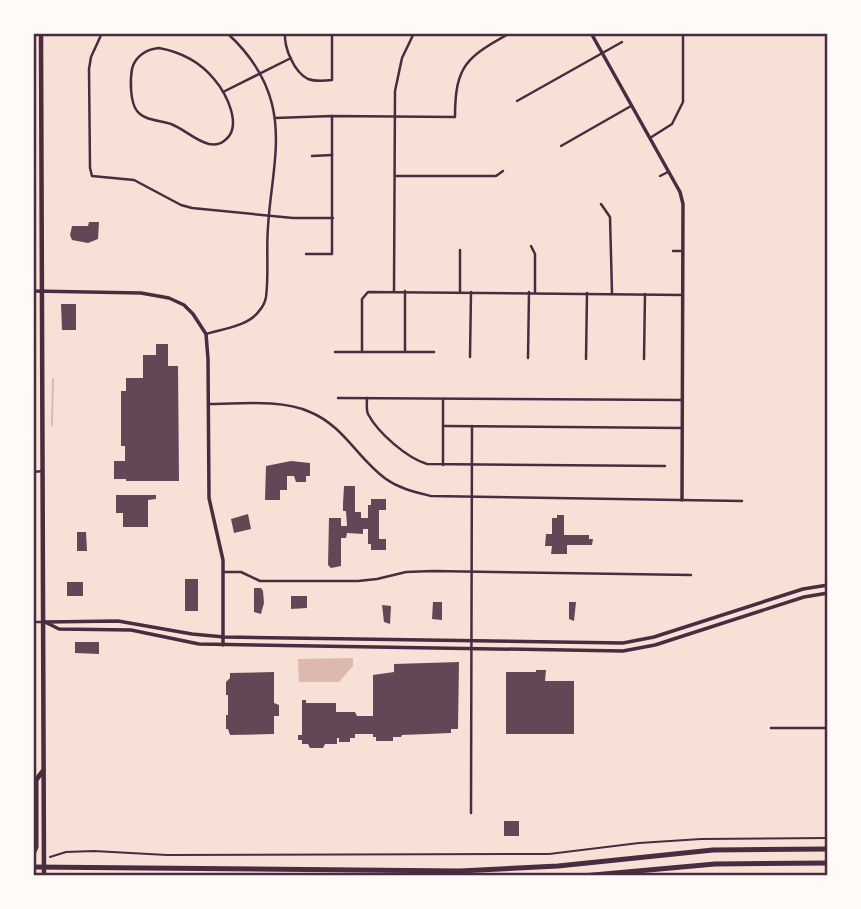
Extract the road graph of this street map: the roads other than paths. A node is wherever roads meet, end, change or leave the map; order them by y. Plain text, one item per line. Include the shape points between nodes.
1 (41, 33) edge
2 (102, 33) edge
3 (227, 33) edge
4 (285, 33) edge
5 (332, 33) edge
6 (414, 33) edge
7 (510, 33) edge
8 (591, 33) edge
9 (683, 33) edge
10 (622, 42) dead end
11 (602, 53) junction
12 (291, 58) junction
13 (261, 73) junction
14 (223, 92) junction
15 (517, 101) dead end
16 (631, 106) junction
17 (332, 116) junction
18 (395, 116) junction
19 (275, 118) junction
20 (650, 138) junction
21 (561, 146) dead end
22 (332, 155) junction
23 (312, 156) dead end
24 (503, 171) dead end
25 (668, 172) junction
26 (396, 176) junction
27 (660, 176) dead end
28 (601, 204) dead end
29 (268, 216) junction
30 (333, 218) junction
31 (531, 246) dead end
32 (460, 250) dead end
33 (673, 251) dead end
34 (682, 251) junction
35 (306, 254) dead end
36 (33, 291) edge
37 (42, 291) junction
38 (394, 291) junction
39 (405, 291) junction
40 (460, 292) junction
41 (471, 292) junction
42 (529, 292) junction
43 (535, 292) junction
44 (587, 293) junction
45 (612, 293) junction
46 (645, 294) junction
47 (683, 295) junction
48 (206, 334) junction
49 (335, 352) dead end
50 (362, 352) junction
51 (405, 352) junction
52 (434, 352) dead end
53 (470, 358) dead end
54 (528, 358) dead end
55 (586, 359) dead end
56 (644, 359) dead end
57 (338, 398) dead end
58 (367, 398) junction
59 (443, 398) junction
60 (682, 400) junction
61 (209, 404) junction
62 (443, 426) junction
63 (472, 426) junction
64 (682, 428) junction
65 (443, 465) junction
66 (472, 466) junction
67 (665, 466) dead end
68 (33, 471) edge
69 (43, 471) junction
70 (472, 497) junction
71 (682, 500) junction
72 (742, 501) dead end
73 (472, 571) junction
74 (224, 572) junction
75 (691, 575) dead end
76 (828, 584) edge
77 (828, 593) edge
78 (34, 622) edge
79 (45, 622) junction
80 (223, 637) junction
81 (472, 640) junction
82 (223, 645) junction
83 (471, 648) junction
84 (771, 728) dead end
85 (828, 728) edge
86 (43, 771) junction
87 (471, 813) dead end
88 (828, 849) edge
89 (33, 854) edge
90 (614, 859) junction
91 (828, 863) edge
92 (33, 867) edge
93 (44, 867) junction
94 (616, 872) junction
95 (44, 876) edge
96 (582, 876) edge

1 - 37 main road
2 - 29 street via 89,69 92,176 134,180 192,208
3 - 13 street
4 - 12 street
5 - 12 street via 332,80 305,77
6 - 18 street via 397,74
7 - 18 street via 480,50 463,69 455,92 455,117
8 - 11 street
9 - 20 street via 683,102 672,124
10 - 11 street
11 - 15 street
11 - 16 street
12 - 13 street
13 - 14 street
13 - 19 street
14 - 14 street via 203,67 174,52 150,50 139,56 133,67 136,110 209,144 223,142 232,131
16 - 20 street
16 - 21 street
17 - 18 street
17 - 19 street
17 - 22 street
18 - 26 street
19 - 29 street
20 - 25 street
22 - 23 street
22 - 30 street
24 - 26 street via 496,176
25 - 27 street
25 - 34 street via 683,204
26 - 38 street
28 - 45 street via 610,217
29 - 30 street
29 - 48 street via 265,302 250,319
30 - 35 street via 332,254
31 - 43 street
32 - 40 street
33 - 34 street
34 - 47 street
36 - 37 street
37 - 48 street via 169,298 184,305
37 - 69 main road
38 - 39 street
38 - 50 street via 368,292 362,299
39 - 40 street
39 - 51 street
40 - 41 street
41 - 42 street
41 - 53 street
42 - 43 street
42 - 54 street
43 - 44 street
44 - 45 street
44 - 55 street
45 - 46 street
46 - 47 street
46 - 56 street
47 - 60 street
48 - 61 street
49 - 50 street
50 - 51 street
51 - 52 street
57 - 58 street
58 - 59 street
58 - 65 street via 369,415 398,449 415,461
59 - 60 street
59 - 62 street
60 - 64 street
61 - 70 street via 280,405 309,411 332,424 375,470 401,487 431,496
61 - 74 street via 209,498
62 - 63 street
62 - 65 street
63 - 64 street
63 - 66 street
64 - 71 street
65 - 66 street
66 - 67 street
66 - 70 street
68 - 69 street
69 - 79 main road
70 - 71 street
70 - 73 street
71 - 72 street
73 - 74 street via 406,572 358,581 260,581 241,572
73 - 75 street
73 - 81 street
74 - 80 street
76 - 81 street via 623,643
77 - 83 street via 623,651
78 - 79 street
79 - 80 street via 133,622
79 - 82 street via 59,629 131,630
79 - 86 main road
80 - 81 street
80 - 82 street
81 - 83 street
82 - 83 street
83 - 87 street
84 - 85 street
86 - 89 highway via 37,780
86 - 93 main road
88 - 90 highway via 713,850
90 - 93 highway via 460,871
90 - 94 highway
91 - 94 highway via 715,863
92 - 93 highway
93 - 95 main road
94 - 96 highway

